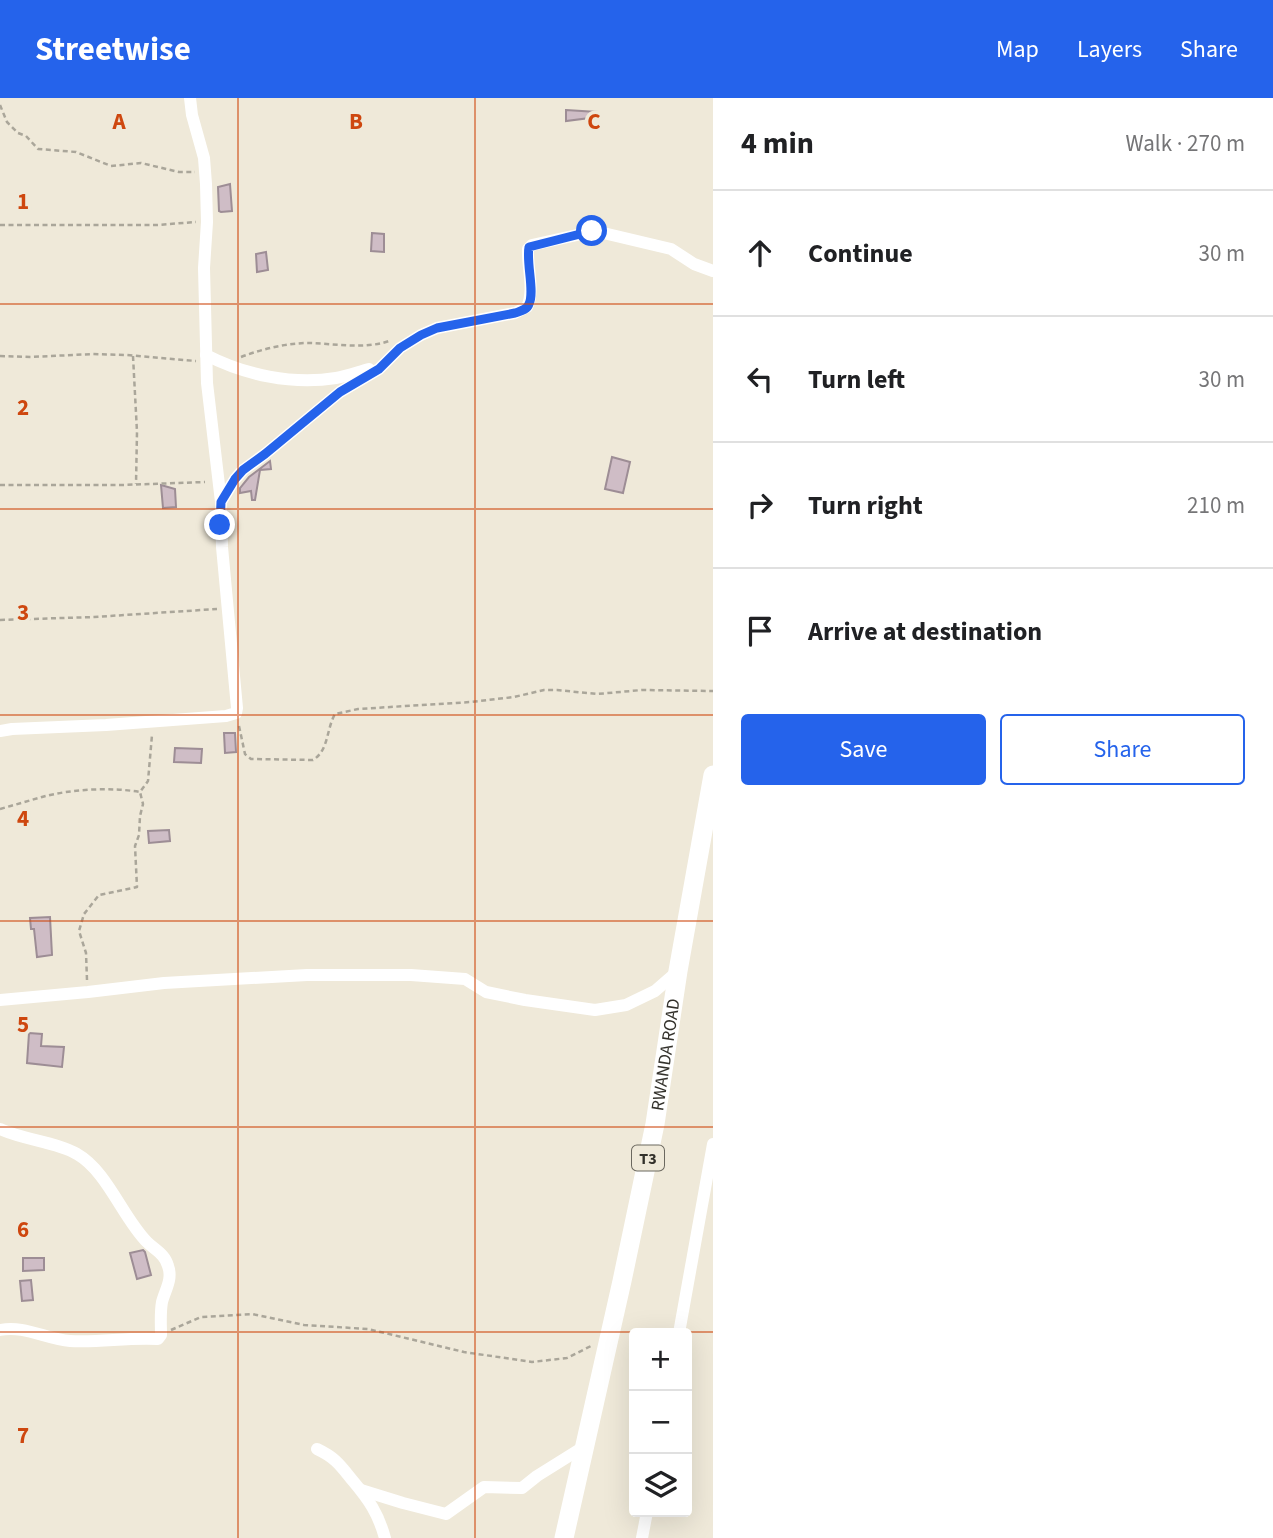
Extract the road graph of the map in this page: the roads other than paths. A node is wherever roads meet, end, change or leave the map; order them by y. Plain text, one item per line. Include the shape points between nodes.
1 (190, 98) edge
2 (713, 271) edge
3 (210, 359) junction
4 (383, 365) junction
5 (221, 502) junction
6 (0, 732) edge
7 (713, 775) edge
8 (678, 971) junction
9 (0, 1000) edge
10 (0, 1129) edge
11 (713, 1144) edge
12 (708, 1199) edge
13 (680, 1328) edge
14 (0, 1330) edge
15 (585, 1446) junction
16 (317, 1449) dead end
17 (361, 1490) junction
18 (646, 1517) edge
19 (385, 1538) edge
20 (564, 1538) edge
21 (642, 1538) edge

1 - 3 street via 205,167 204,268
2 - 4 street via 671,249 595,231 532,245 527,257 531,297 527,307 437,328 400,348
3 - 4 street via 291,380 337,377
3 - 5 street via 207,383
4 - 5 street via 340,392 243,470
5 - 6 street via 236,713
7 - 8 highway, RWANDA ROAD / T3
8 - 9 street via 655,991 626,1005 595,1010 486,992 466,979 411,975 164,983
8 - 15 highway, RWANDA ROAD / T3 via 655,1124
10 - 14 street via 76,1153 169,1267 158,1339 95,1342
11 - 12 street
12 - 13 street
15 - 17 street via 522,1488 484,1487 446,1514
15 - 20 highway, RWANDA ROAD / T3
16 - 17 street via 337,1461
17 - 19 street via 378,1515
18 - 21 street

